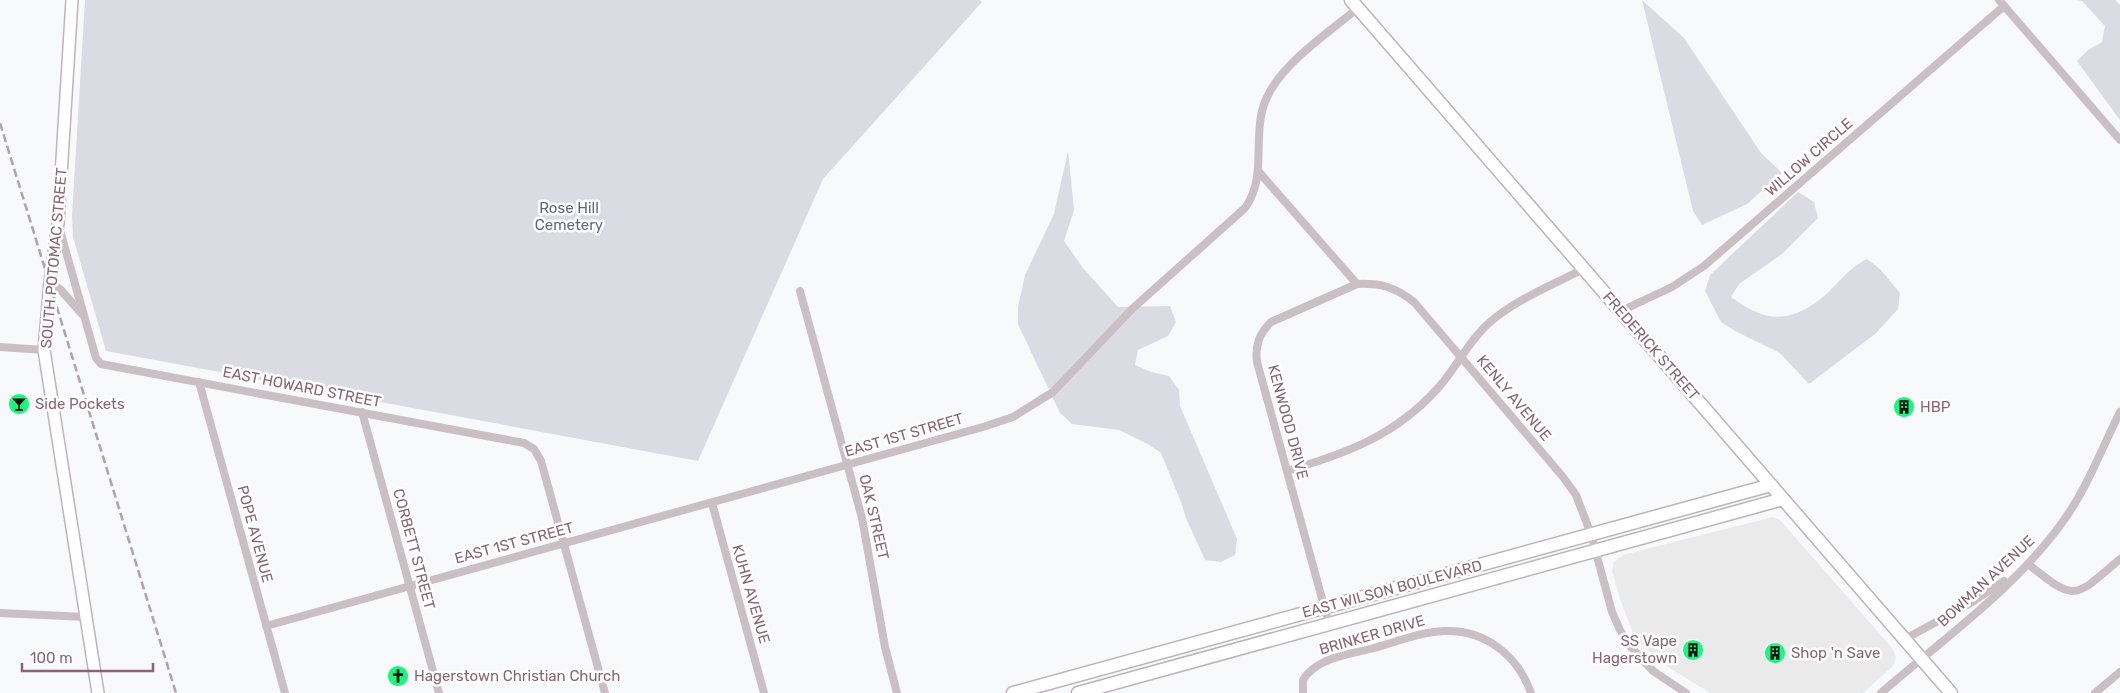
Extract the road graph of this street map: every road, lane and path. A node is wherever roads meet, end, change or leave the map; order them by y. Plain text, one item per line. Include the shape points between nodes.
1 (72, 0) edge
2 (2001, 3) edge
3 (1354, 4) edge
4 (2120, 140) edge
5 (1258, 172) junction
6 (58, 223) junction
7 (1583, 269) junction
8 (50, 282) junction
9 (1357, 284) junction
10 (800, 291) dead end
11 (1621, 311) junction
12 (83, 315) junction
13 (0, 347) edge
14 (44, 350) junction
15 (1461, 356) junction
16 (199, 382) junction
17 (362, 412) junction
18 (2120, 412) edge
19 (847, 465) junction
20 (1287, 471) junction
21 (1771, 485) junction
22 (1721, 498) junction
23 (1783, 499) junction
24 (712, 503) junction
25 (1673, 530) junction
26 (1591, 534) junction
27 (563, 544) junction
28 (1596, 551) junction
29 (2120, 559) edge
30 (2025, 566) junction
31 (410, 587) junction
32 (1325, 608) junction
33 (0, 613) edge
34 (86, 617) junction
35 (1329, 624) junction
36 (266, 626) junction
37 (1905, 640) junction
38 (1921, 659) junction
39 (2120, 672) edge
40 (98, 693) edge
41 (284, 693) edge
42 (439, 693) edge
43 (605, 693) edge
44 (764, 693) edge
45 (897, 693) edge
46 (1013, 693) edge
47 (1078, 693) edge
48 (1303, 693) edge
49 (1531, 693) edge
50 (1686, 693) edge
51 (1881, 693) edge
52 (1951, 693) edge
53 (2095, 693) edge

1 - 6 main road, SOUTH POTOMAC STREET
2 - 4 street
2 - 11 street, WILLOW CIRCLE via 1704,266 1672,287
3 - 5 street, EAST 1ST STREET via 1290,66 1266,98 1260,121
3 - 7 main road, FREDERICK STREET
5 - 9 street
5 - 19 street, EAST 1ST STREET via 1256,189 1246,208 1132,309 1067,379 1038,402 1013,417 983,427
6 - 8 main road, SOUTH POTOMAC STREET
6 - 12 street, EAST HOWARD STREET
7 - 11 main road, FREDERICK STREET
7 - 15 street via 1503,312 1477,335
8 - 12 street, EAST HOWARD STREET
8 - 14 main road, SOUTH POTOMAC STREET
9 - 15 street, KENLY AVENUE via 1380,284 1399,291 1414,302
9 - 20 street, KENWOOD DRIVE via 1271,322 1258,338 1257,362
10 - 19 street, OAK STREET
11 - 21 main road, FREDERICK STREET
12 - 16 street, EAST HOWARD STREET via 98,362
13 - 14 street
14 - 34 main road, SOUTH POTOMAC STREET
15 - 20 street via 1440,386 1387,432 1343,454
15 - 26 street, KENLY AVENUE via 1563,477 1576,495
16 - 17 street, EAST HOWARD STREET
16 - 36 street, POPE AVENUE
17 - 27 street, EAST HOWARD STREET via 524,443 534,449 541,461
17 - 31 street, CORBETT STREET
18 - 30 street, BOWMAN AVENUE via 2065,519
19 - 24 street, EAST 1ST STREET
19 - 45 street, OAK STREET via 862,518 885,647
20 - 32 street, KENWOOD DRIVE
21 - 22 main road, EAST WILSON BOULEVARD
21 - 23 main road, FREDERICK STREET
22 - 25 main road via 1714,509 1674,520
22 - 26 main road, EAST WILSON BOULEVARD
23 - 25 main road, EAST WILSON BOULEVARD
23 - 37 main road, FREDERICK STREET
24 - 27 street, EAST 1ST STREET
24 - 44 street, KUHN AVENUE
25 - 28 main road, EAST WILSON BOULEVARD
26 - 28 street, KENLY AVENUE
26 - 32 main road, EAST WILSON BOULEVARD
27 - 31 street, EAST 1ST STREET
27 - 43 street
28 - 35 main road, EAST WILSON BOULEVARD
28 - 50 street, KENLY AVENUE via 1612,612 1630,646 1653,671
29 - 30 street via 2096,581 2076,591 2063,590
30 - 37 street via 1969,604
30 - 38 street, BOWMAN AVENUE
31 - 36 street, EAST 1ST STREET
31 - 42 street, CORBETT STREET
32 - 35 street, KENWOOD DRIVE
32 - 46 main road, EAST WILSON BOULEVARD
33 - 34 street
34 - 40 main road, SOUTH POTOMAC STREET
35 - 47 main road, EAST WILSON BOULEVARD
36 - 41 street, POPE AVENUE
37 - 38 main road, FREDERICK STREET
38 - 51 street, BOWMAN AVENUE
38 - 52 main road, FREDERICK STREET
39 - 53 street
48 - 49 street, BRINKER DRIVE via 1302,680 1314,666 1430,632 1444,631 1463,632 1496,646 1510,656 1522,672

